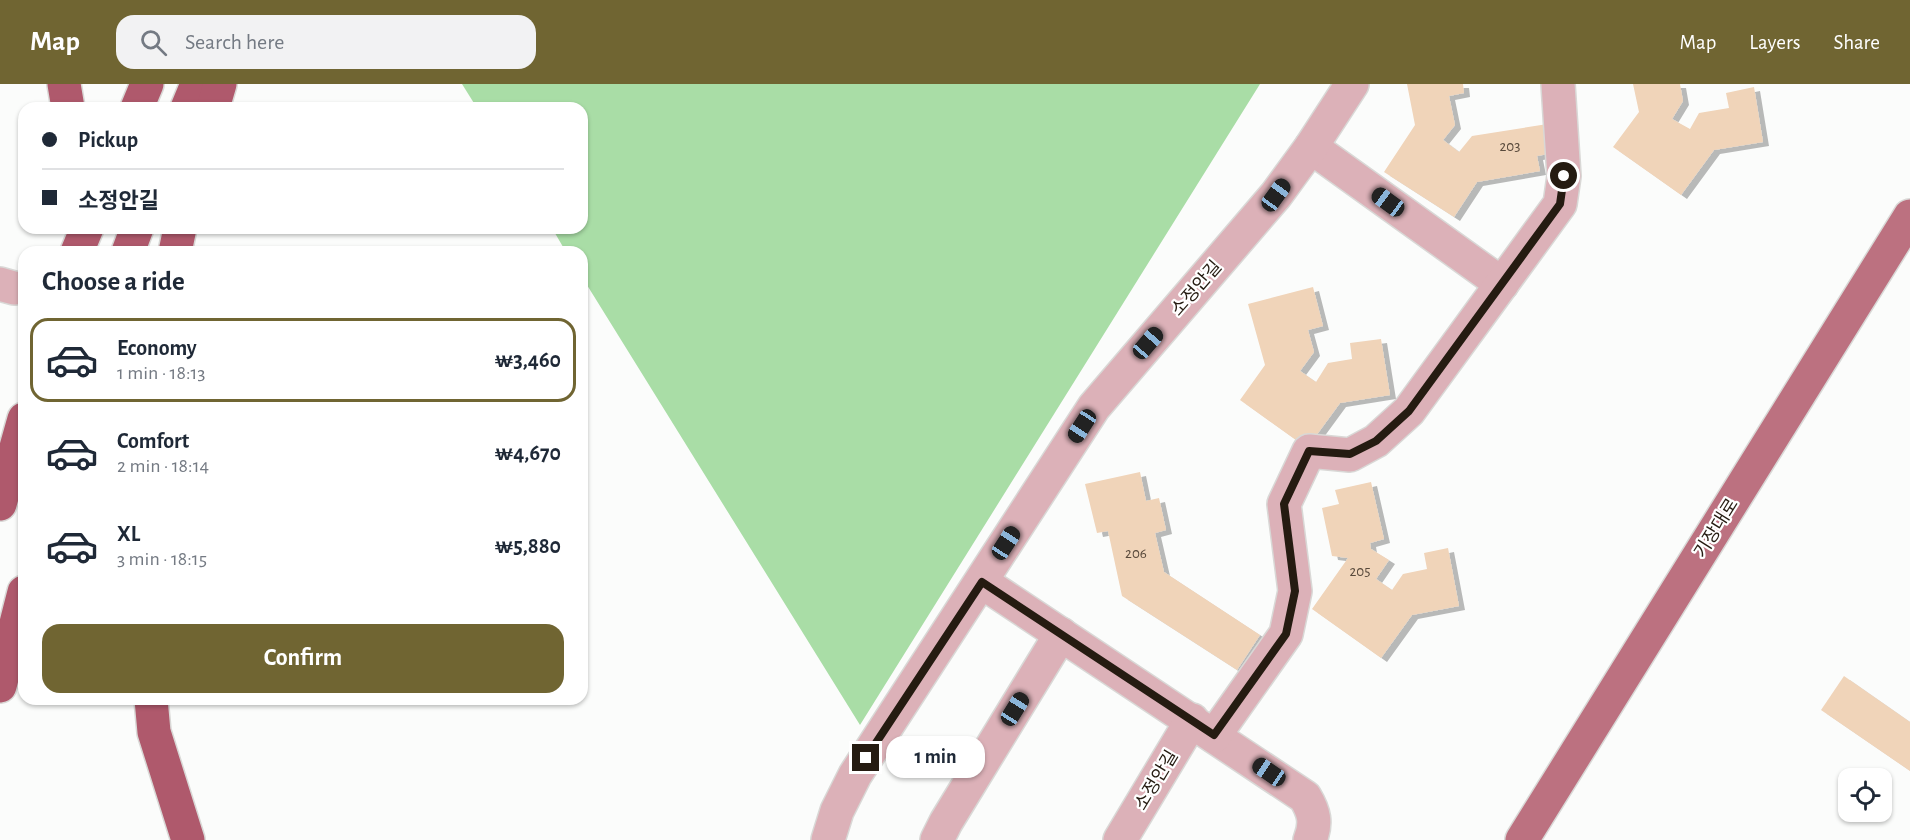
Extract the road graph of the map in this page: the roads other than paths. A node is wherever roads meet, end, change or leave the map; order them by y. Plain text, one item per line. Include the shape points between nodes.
1 (64, 84) edge
2 (147, 84) edge
3 (197, 84) edge
4 (220, 84) edge
5 (1352, 84) edge
6 (1558, 84) edge
7 (67, 102) edge
8 (140, 102) edge
9 (190, 102) edge
10 (215, 102) edge
11 (1311, 147) junction
12 (1910, 216) edge
13 (1502, 284) junction
14 (18, 440) edge
15 (0, 504) edge
16 (982, 582) junction
17 (18, 615) edge
18 (1061, 634) junction
19 (0, 687) edge
20 (152, 705) edge
21 (1203, 728) junction
22 (188, 840) edge
23 (828, 840) edge
24 (938, 840) edge
25 (1120, 840) edge
26 (1310, 840) edge
27 (1522, 840) edge

1 - 7 highway
2 - 8 highway
3 - 9 highway
4 - 10 highway
5 - 11 street, 소정안길
6 - 13 street via 1564,176 1560,204
11 - 13 street
11 - 16 street, 소정안길 via 1276,195 1094,407
12 - 27 main road, 기장대로
13 - 21 street, 소정안길 via 1409,411 1376,441 1350,454 1309,451 1284,504 1295,591 1286,634
14 - 15 highway
16 - 18 street
16 - 23 street, 소정안길 via 855,775
17 - 19 highway
18 - 21 street
18 - 24 street
20 - 22 highway via 154,732
21 - 25 street, 소정안길
21 - 26 street via 1305,797 1314,814

